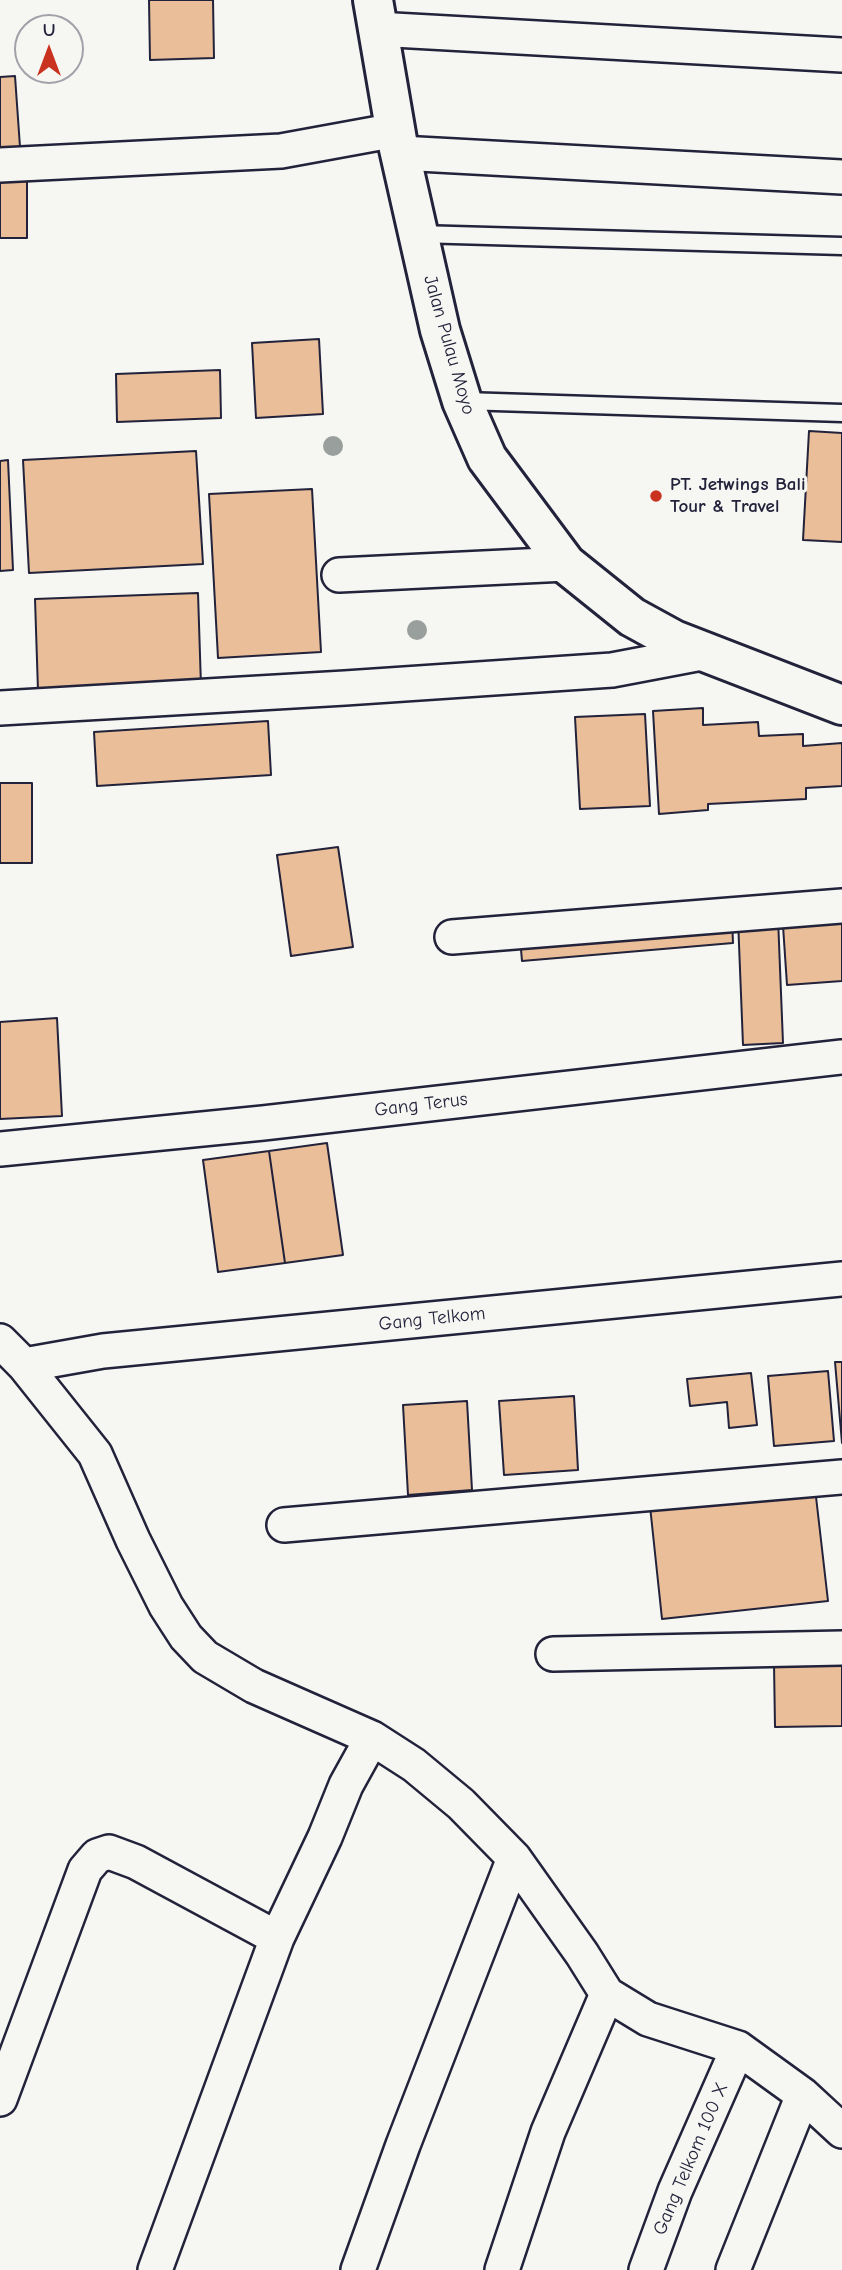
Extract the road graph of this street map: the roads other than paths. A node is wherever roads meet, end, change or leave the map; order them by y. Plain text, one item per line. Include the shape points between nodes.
1 (375, 15) edge
2 (842, 55) edge
3 (398, 141) junction
4 (0, 165) edge
5 (842, 177) edge
6 (418, 234) junction
7 (842, 246) edge
8 (461, 401) junction
9 (842, 413) edge
10 (566, 564) junction
11 (339, 575) dead end
12 (707, 652) junction
13 (838, 699) edge
14 (0, 708) edge
15 (842, 906) edge
16 (452, 937) dead end
17 (842, 1057) edge
18 (0, 1149) edge
19 (842, 1279) edge
20 (0, 1340) edge
21 (24, 1365) junction
22 (842, 1477) edge
23 (284, 1525) dead end
24 (842, 1648) edge
25 (553, 1654) dead end
26 (372, 1738) junction
27 (514, 1858) junction
28 (277, 1938) junction
29 (607, 1994) junction
30 (738, 2048) junction
31 (803, 2095) junction
32 (0, 2099) edge
33 (842, 2132) edge
34 (155, 2270) edge
35 (358, 2270) edge
36 (502, 2270) edge
37 (646, 2270) edge
38 (733, 2270) edge

1 - 2 street
1 - 3 street, Jalan Pulau Moyo
3 - 4 street
3 - 5 street
3 - 6 street, Jalan Pulau Moyo
6 - 7 lane
6 - 8 street, Jalan Pulau Moyo
8 - 9 lane
8 - 10 street, Jalan Pulau Moyo via 487,458
10 - 11 street
10 - 12 street, Jalan Pulau Moyo via 632,617
12 - 13 street, Jalan Pulau Moyo
12 - 14 street via 612,670
15 - 16 street
17 - 18 street, Gang Terus
19 - 21 street, Gang Telkom via 103,1351
20 - 21 street
21 - 26 street via 95,1454 133,1540 186,1637 205,1657 254,1686
22 - 23 street
24 - 25 street
26 - 27 street via 461,1804
26 - 28 street
27 - 29 street
27 - 35 street
28 - 32 street via 136,1861 109,1852 97,1856 85,1870
28 - 34 street
29 - 30 street via 648,2019
29 - 36 street via 548,2132
30 - 31 street
30 - 37 street, Gang Telkom 100 X
31 - 33 street
31 - 38 street

